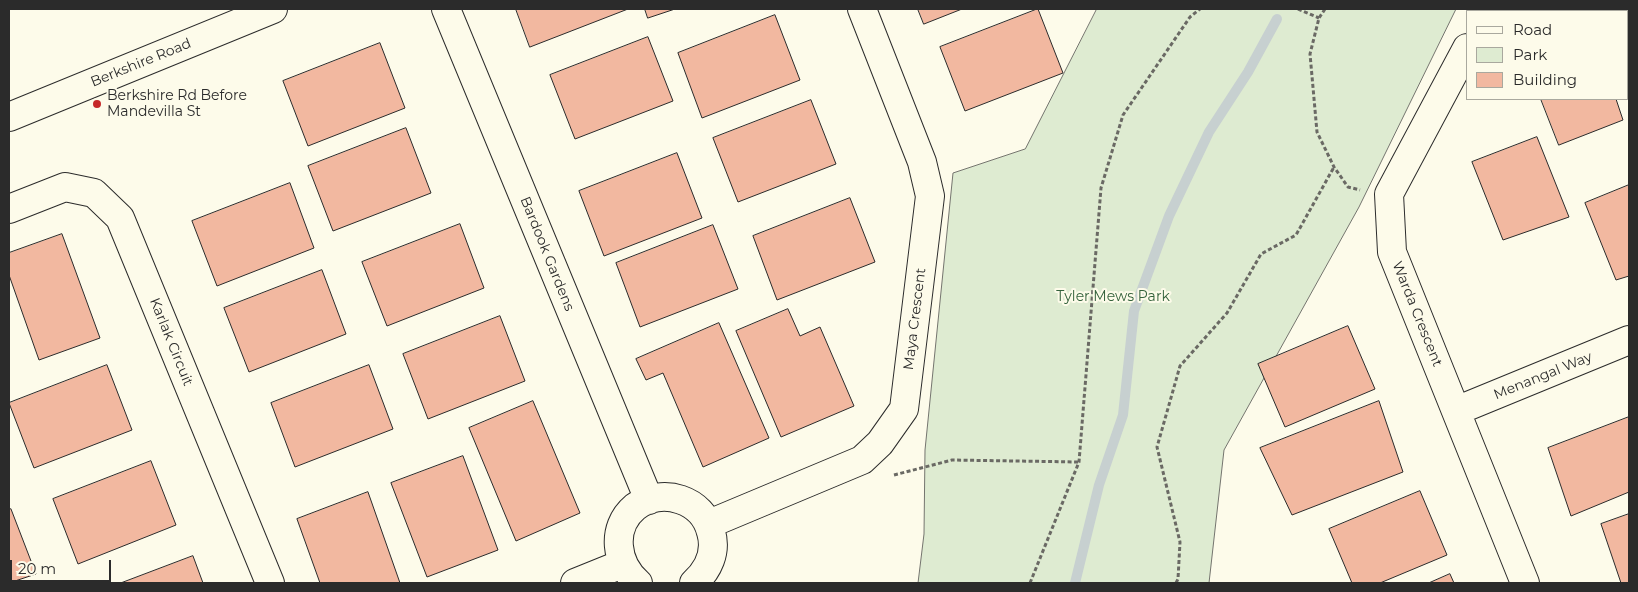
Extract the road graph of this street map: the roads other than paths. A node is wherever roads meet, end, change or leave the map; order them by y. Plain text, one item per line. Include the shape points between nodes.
1 (272, 9) edge
2 (446, 9) edge
3 (862, 9) edge
4 (1466, 50) edge
5 (9, 116) edge
6 (9, 209) edge
7 (1629, 340) edge
8 (1456, 411) junction
9 (648, 500) junction
10 (709, 524) junction
11 (630, 574) edge
12 (270, 583) edge
13 (575, 583) edge
14 (694, 583) edge
15 (1524, 583) edge

1 - 5 street, Berkshire Road
2 - 9 street, Bardook Gardens
3 - 10 street, Maya Crescent via 922,162 930,196 904,409 880,443 862,460
4 - 8 street, Warda Crescent via 1389,194 1392,252
6 - 12 street, Karlak Circuit via 65,187 94,193 120,218
7 - 8 street, Menangal Way
8 - 15 street, Warda Crescent
9 - 10 street via 663,496 690,503
9 - 11 street via 635,507 619,533 618,549
10 - 14 street via 712,556
11 - 13 street

